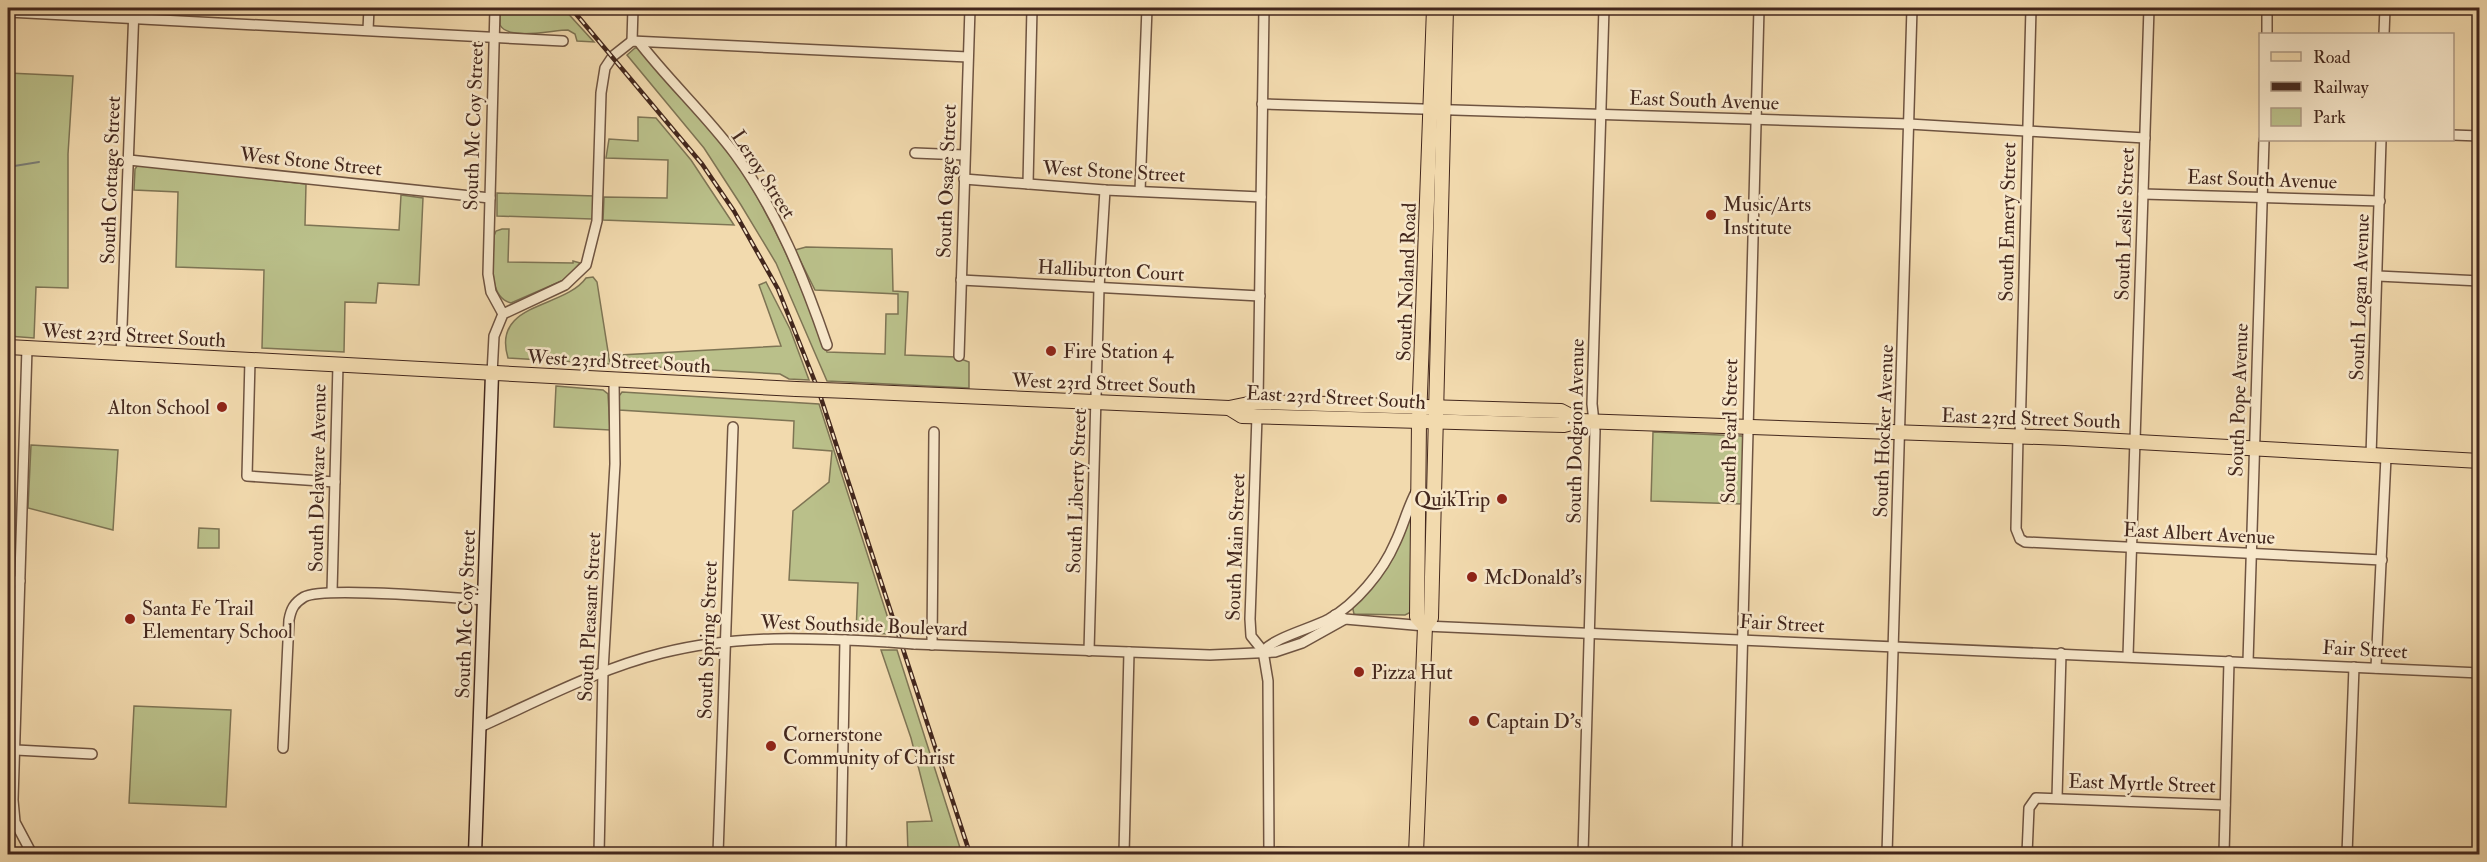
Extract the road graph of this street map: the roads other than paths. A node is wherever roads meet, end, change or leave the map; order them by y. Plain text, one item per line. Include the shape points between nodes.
1 (369, 8) edge
2 (495, 8) edge
3 (633, 8) edge
4 (970, 8) edge
5 (1032, 8) edge
6 (1147, 8) edge
7 (1264, 8) edge
8 (1434, 8) edge
9 (1446, 8) edge
10 (1604, 8) edge
11 (1759, 8) edge
12 (1912, 8) edge
13 (2031, 8) edge
14 (2149, 8) edge
15 (2267, 8) edge
16 (2385, 8) edge
17 (8, 12) edge
18 (133, 13) edge
19 (368, 30) junction
20 (2267, 33) edge
21 (2384, 33) edge
22 (495, 35) junction
23 (563, 40) dead end
24 (636, 42) junction
25 (968, 57) junction
26 (1262, 104) junction
27 (1437, 110) junction
28 (1601, 115) junction
29 (1755, 120) junction
30 (1909, 124) junction
31 (2027, 131) junction
32 (2454, 135) edge
33 (2480, 136) edge
34 (2145, 138) junction
35 (2264, 141) edge
36 (2381, 141) edge
37 (915, 153) dead end
38 (964, 155) junction
39 (129, 160) junction
40 (964, 179) junction
41 (1028, 184) junction
42 (1105, 190) junction
43 (1140, 191) junction
44 (2143, 194) junction
45 (1262, 196) junction
46 (2263, 197) junction
47 (490, 198) junction
48 (2380, 201) junction
49 (2378, 276) junction
50 (961, 280) junction
51 (2480, 281) edge
52 (1099, 288) junction
53 (1260, 296) junction
54 (503, 314) junction
55 (828, 345) dead end
56 (8, 347) edge
57 (27, 348) junction
58 (121, 353) junction
59 (959, 356) dead end
60 (250, 360) junction
61 (338, 365) junction
62 (492, 374) junction
63 (614, 381) junction
64 (1096, 403) junction
65 (1229, 408) joint
66 (1258, 409) junction
67 (1420, 414) junction
68 (1436, 414) junction
69 (1594, 422) junction
70 (732, 427) dead end
71 (1747, 427) junction
72 (934, 432) dead end
73 (1901, 432) junction
74 (2019, 436) junction
75 (2136, 442) junction
76 (2254, 449) junction
77 (2371, 456) junction
78 (2386, 457) junction
79 (2480, 461) edge
80 (335, 482) junction
81 (1419, 487) junction
82 (2017, 536) joint
83 (2133, 549) junction
84 (2251, 553) junction
85 (2382, 560) junction
86 (8, 581) edge
87 (20, 581) junction
88 (332, 592) junction
89 (485, 600) junction
90 (1340, 617) junction
91 (1425, 626) junction
92 (1589, 632) junction
93 (1741, 639) junction
94 (845, 640) junction
95 (725, 641) junction
96 (932, 645) junction
97 (1895, 646) junction
98 (1089, 651) junction
99 (1263, 651) junction
100 (1129, 652) junction
101 (2061, 653) junction
102 (2128, 656) junction
103 (2229, 661) junction
104 (2248, 662) junction
105 (2354, 667) junction
106 (2376, 668) junction
107 (603, 671) junction
108 (2480, 673) edge
109 (480, 726) junction
110 (283, 748) dead end
111 (16, 750) junction
112 (92, 754) dead end
113 (2057, 798) junction
114 (2225, 805) junction
115 (32, 855) edge
116 (475, 855) edge
117 (599, 855) edge
118 (718, 855) edge
119 (841, 855) edge
120 (1124, 855) edge
121 (1269, 855) edge
122 (1416, 855) edge
123 (1583, 855) edge
124 (1737, 855) edge
125 (1887, 855) edge
126 (2027, 855) edge
127 (2224, 855) edge
128 (2347, 855) edge

1 - 19 street
2 - 22 street, South Mc Coy Street
3 - 24 street
4 - 25 street, South Osage Street
5 - 41 street
6 - 43 street
7 - 26 street, South Main Street
8 - 27 main road, South Noland Road
9 - 27 main road, South Noland Road
10 - 28 street, South Dodgion Avenue
11 - 29 street, South Pearl Street
12 - 30 street, South Hocker Avenue
13 - 31 street, South Emery Street
14 - 34 street, South Leslie Street
15 - 20 street
16 - 21 street
17 - 18 street
18 - 19 street
18 - 39 street, South Cottage Street
19 - 22 street
22 - 23 street
22 - 47 street, South Mc Coy Street
24 - 25 street
24 - 54 street via 614,55 605,68 597,220 586,265 565,285
24 - 55 street, Leroy Street via 735,154 756,187 785,239
25 - 38 street, South Osage Street
26 - 27 street, East South Avenue
26 - 45 street, South Main Street
27 - 28 street, East South Avenue
27 - 67 main road, South Noland Road
27 - 68 main road, South Noland Road
28 - 29 street, East South Avenue
28 - 69 street, South Dodgion Avenue
29 - 30 street, East South Avenue
29 - 71 street, South Pearl Street
30 - 31 street, East South Avenue
30 - 73 street, South Hocker Avenue
31 - 34 street, East South Avenue
31 - 74 street, South Emery Street
32 - 33 street
34 - 44 street, South Leslie Street
35 - 46 street, South Pope Avenue
36 - 48 street, South Logan Avenue
37 - 38 street
38 - 40 street, South Osage Street
39 - 47 street, West Stone Street
39 - 58 street, South Cottage Street
40 - 41 street, West Stone Street
40 - 50 street, South Osage Street
41 - 42 street, West Stone Street
42 - 43 street, West Stone Street
42 - 52 street, South Liberty Street
43 - 45 street, West Stone Street
44 - 46 street, East South Avenue
44 - 75 street, South Leslie Street
45 - 53 street, South Main Street
46 - 48 street, East South Avenue
46 - 76 street, South Pope Avenue
47 - 54 street, South Mc Coy Street via 488,274 491,292
48 - 49 street, South Logan Avenue
49 - 51 street
49 - 77 street, South Logan Avenue
50 - 52 street, Halliburton Court
50 - 59 street, South Osage Street
52 - 53 street, Halliburton Court
52 - 64 street, South Liberty Street
53 - 66 street, South Main Street
54 - 62 street via 494,336
56 - 57 main road, West 23rd Street South
57 - 58 main road, West 23rd Street South
57 - 87 street
58 - 60 main road, West 23rd Street South
60 - 61 main road, West 23rd Street South
60 - 80 street via 247,476
61 - 62 main road, West 23rd Street South
61 - 80 street, South Delaware Avenue
62 - 63 main road, West 23rd Street South
62 - 89 street, South Mc Coy Street
63 - 64 main road, West 23rd Street South, bridge
63 - 107 street, South Pleasant Street via 615,464
64 - 65 main road, West 23rd Street South
64 - 98 street, South Liberty Street
65 - 66 main road, East 23rd Street South via 1242,416
66 - 67 main road, East 23rd Street South
66 - 99 street, South Main Street via 1250,619 1251,636
67 - 68 main road, East 23rd Street South
67 - 81 main road, South Noland Road
68 - 69 main road, East 23rd Street South via 1561,411 1580,421
68 - 91 main road, South Noland Road via 1431,618
69 - 71 main road, East 23rd Street South
69 - 92 street, South Dodgion Avenue
70 - 95 street, South Spring Street
71 - 73 main road, East 23rd Street South
71 - 93 street, South Pearl Street
72 - 96 street
73 - 74 main road, East 23rd Street South
73 - 97 street, South Hocker Avenue
74 - 75 main road, East 23rd Street South
74 - 82 street, South Emery Street
75 - 76 main road, East 23rd Street South
75 - 83 street, South Leslie Street
76 - 77 main road, East 23rd Street South
76 - 84 street, South Pope Avenue
77 - 78 main road, East 23rd Street South
78 - 79 main road, East 23rd Street South
78 - 85 street
80 - 88 street, South Delaware Avenue
81 - 90 street via 1389,556
81 - 91 main road, South Noland Road via 1417,617
82 - 83 street, East Albert Avenue via 2025,542
83 - 84 street, East Albert Avenue
83 - 102 street, South Leslie Street
84 - 85 street, East Albert Avenue
84 - 104 street, South Pope Avenue
85 - 106 street
86 - 87 street
87 - 111 street
88 - 89 street
88 - 110 street via 304,597 291,610
89 - 109 street, South Mc Coy Street
90 - 91 street, Fair Street
90 - 99 street via 1271,643
91 - 92 street, Fair Street
91 - 122 main road, South Noland Road
92 - 93 street, Fair Street
92 - 123 street, South Dodgion Avenue
93 - 97 street, Fair Street
93 - 124 street, South Pearl Street
94 - 95 street, West Southside Boulevard via 788,637
94 - 96 street, West Southside Boulevard, bridge
94 - 119 street
95 - 107 street, West Southside Boulevard via 662,653
95 - 118 street, South Spring Street
96 - 98 street, West Southside Boulevard
97 - 101 street, Fair Street
97 - 125 street, South Hocker Avenue
98 - 100 street, West Southside Boulevard
99 - 100 street, West Southside Boulevard via 1210,655
99 - 121 street, South Main Street via 1270,719
100 - 120 street
101 - 102 street, Fair Street
101 - 113 street
102 - 103 street, Fair Street
103 - 104 street, Fair Street
103 - 114 street
104 - 105 street, Fair Street
105 - 106 street, Fair Street
105 - 128 street
106 - 108 street, Fair Street
107 - 109 street, West Southside Boulevard
107 - 117 street, South Pleasant Street
109 - 116 street, South Mc Coy Street
111 - 112 street
111 - 115 street via 15,822
113 - 114 street, East Myrtle Street
113 - 126 street via 2036,798 2030,804
114 - 127 street

